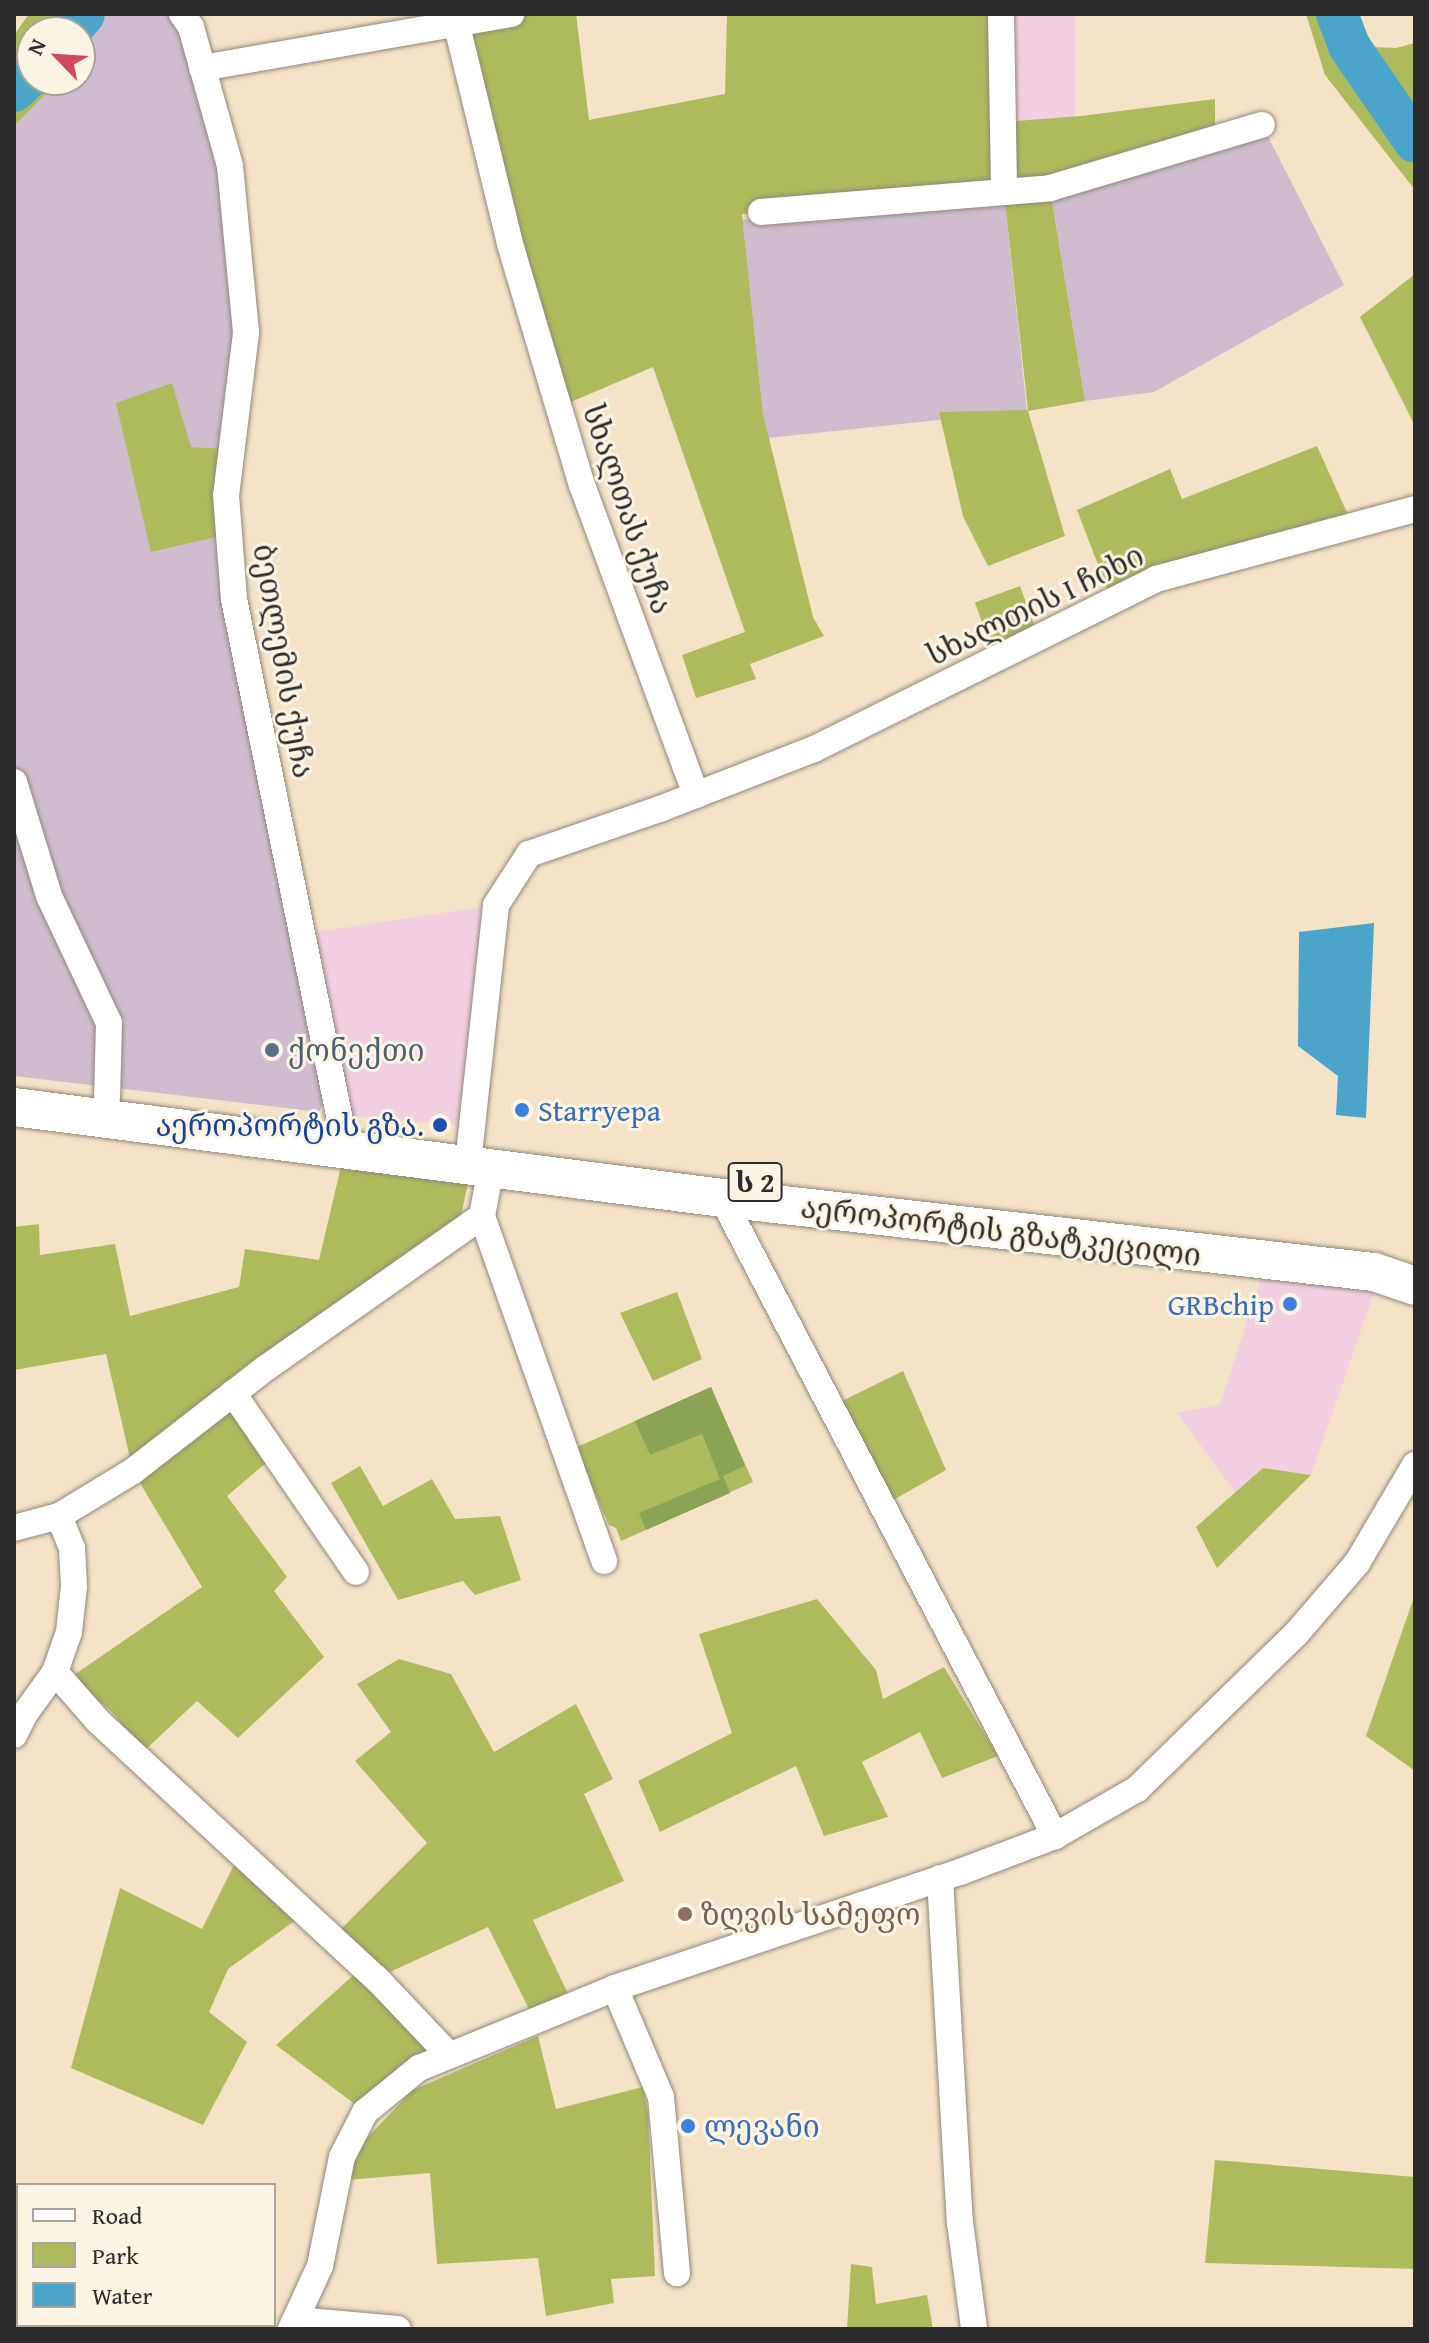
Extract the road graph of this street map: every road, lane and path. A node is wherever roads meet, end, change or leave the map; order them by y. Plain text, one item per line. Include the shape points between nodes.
1 (182, 14) edge
2 (511, 14) edge
3 (1001, 14) edge
4 (457, 26) junction
5 (202, 68) junction
6 (1262, 125) dead end
7 (1004, 192) junction
8 (761, 212) dead end
9 (1415, 509) edge
10 (14, 782) edge
11 (696, 795) junction
12 (14, 1086) edge
13 (107, 1097) junction
14 (14, 1107) edge
15 (342, 1130) junction
16 (480, 1157) junction
17 (722, 1198) junction
18 (482, 1216) junction
19 (1415, 1265) edge
20 (1415, 1286) edge
21 (233, 1393) junction
22 (1415, 1465) edge
23 (59, 1516) junction
24 (14, 1528) edge
25 (604, 1561) dead end
26 (356, 1572) dead end
27 (55, 1672) junction
28 (14, 1735) edge
29 (1055, 1836) junction
30 (940, 1878) junction
31 (615, 1988) junction
32 (448, 2054) junction
33 (677, 2273) dead end
34 (294, 2325) edge
35 (398, 2329) edge
36 (974, 2329) edge

1 - 5 street, ბეთლემის ქუჩა
2 - 4 street
3 - 7 street
4 - 5 street
4 - 11 street, სხალთას ქუჩა via 510,244 582,485
5 - 15 street, ბეთლემის ქუჩა via 230,166 246,333 226,495 234,599
6 - 7 street via 1050,188
7 - 8 street
9 - 11 street, სხალთის I ჩიხი via 1156,579 814,749
10 - 13 street via 49,896 109,1023
11 - 16 street via 529,854 496,905
12 - 13 highway, აეროპორტის გზატკეცილი / ს 2
13 - 15 highway, აეროპორტის გზატკეცილი / ს 2
14 - 16 highway, აეროპორტის გზატკეცილი / ს 2
15 - 16 highway, აეროპორტის გზატკეცილი / ს 2
16 - 17 highway, აეროპორტის გზატკეცილი / ს 2
16 - 18 street
16 - 19 highway, აეროპორტის გზატკეცილი / ს 2 via 726,1179 1362,1252
17 - 20 highway, აეროპორტის გზატკეცილი / ს 2 via 1374,1272
17 - 29 street
18 - 21 street
18 - 25 street
21 - 23 street via 133,1471
21 - 26 street
22 - 29 street via 1357,1563 1296,1634 1137,1789
23 - 24 street
23 - 27 street via 72,1548 74,1586 69,1632
27 - 28 street
27 - 32 street via 98,1721 376,1978
29 - 30 street
30 - 31 street
30 - 36 street via 960,2222
31 - 32 street
31 - 33 street via 661,2097
32 - 34 street via 419,2068 365,2112 342,2157 320,2266
34 - 35 street

